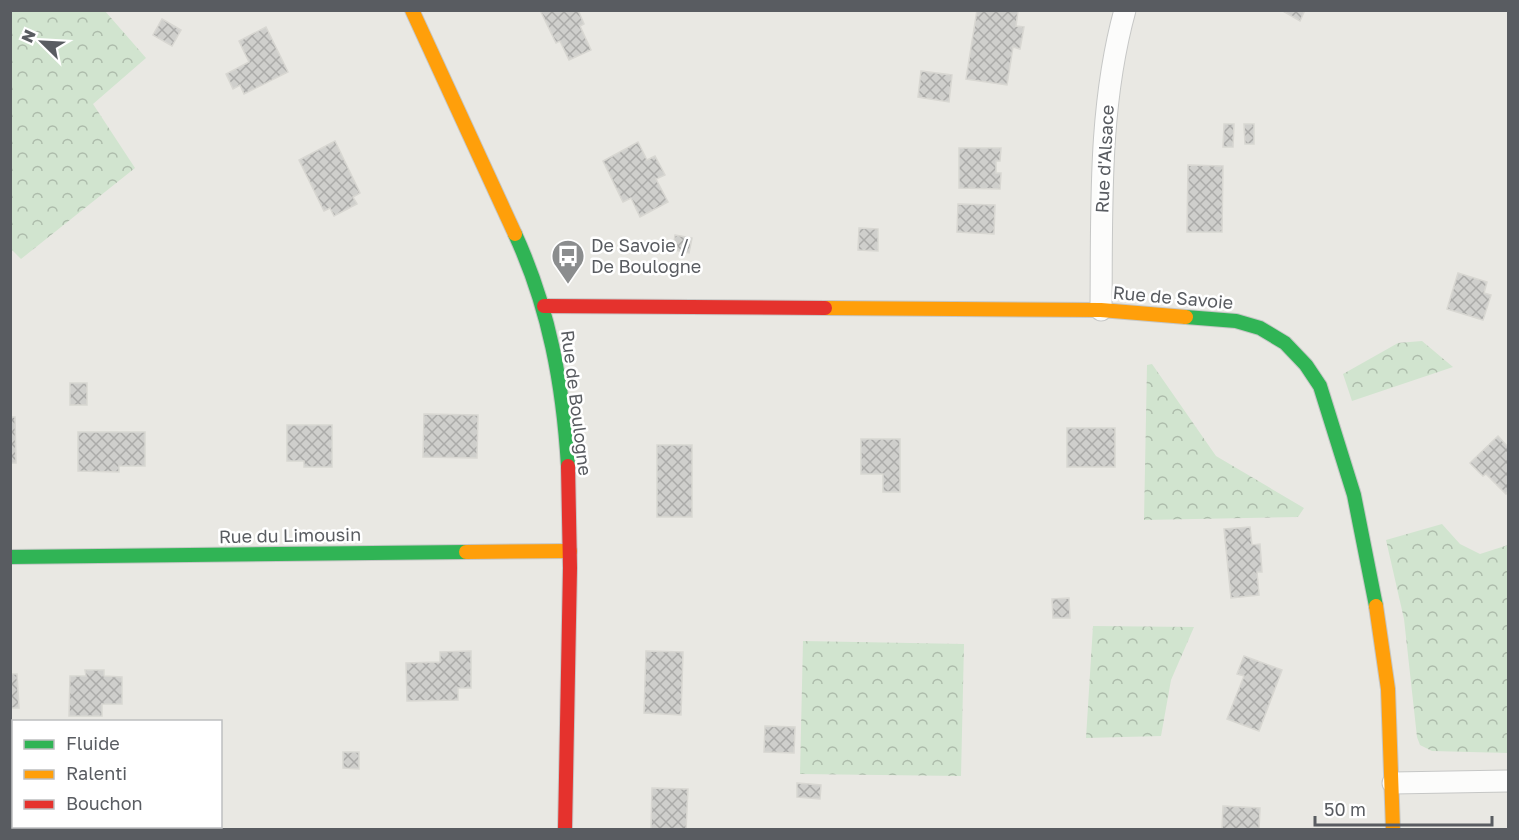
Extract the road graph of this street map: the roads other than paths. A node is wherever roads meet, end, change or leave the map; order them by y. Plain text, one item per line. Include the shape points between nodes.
1 (412, 10) edge
2 (1125, 10) edge
3 (544, 306) junction
4 (1101, 310) junction
5 (570, 551) junction
6 (10, 556) edge
7 (1509, 781) edge
8 (1393, 783) junction
9 (565, 830) edge
10 (1393, 830) edge

1 - 3 street, Rue de Boulogne via 534,276
2 - 4 street, Rue d'Alsace via 1111,77 1103,145
3 - 4 street, Rue de Savoie
3 - 5 street, Rue de Boulogne via 555,351 564,428
4 - 8 street, Rue de Savoie via 1236,321 1260,328 1285,343 1320,386 1354,495 1374,588 1388,689
5 - 6 street, Rue du Limousin
5 - 9 street, Rue de Boulogne
7 - 8 street
8 - 10 street, Rue de Savoie

